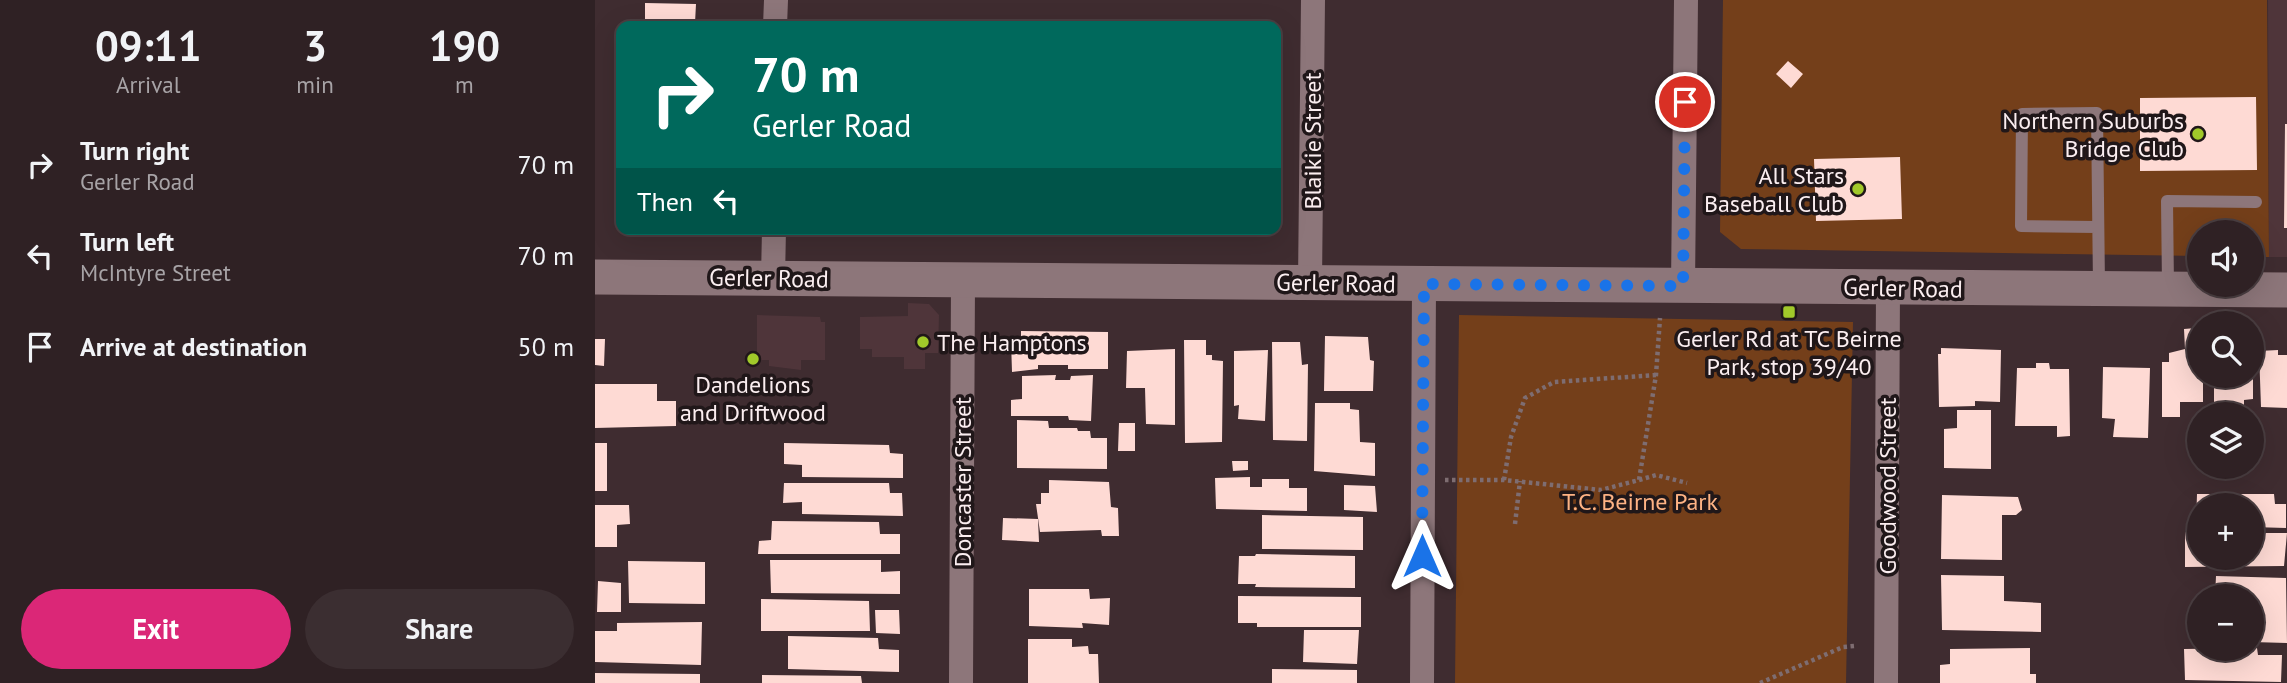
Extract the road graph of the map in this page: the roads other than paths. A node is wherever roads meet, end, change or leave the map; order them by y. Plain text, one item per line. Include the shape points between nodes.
1 (776, 0) edge
2 (1313, 0) edge
3 (1686, 0) edge
4 (775, 21) edge
5 (2256, 202) dead end
6 (2097, 227) junction
7 (774, 235) edge
8 (595, 276) edge
9 (773, 278) junction
10 (964, 281) junction
11 (1310, 282) junction
12 (1424, 284) junction
13 (1683, 286) junction
14 (1888, 288) junction
15 (2168, 289) junction
16 (2099, 290) junction
17 (2287, 290) edge
18 (961, 683) edge
19 (1422, 683) edge
20 (1886, 683) edge

1 - 4 street
2 - 11 street, Blaikie Street
3 - 13 street
5 - 15 lane via 2167,201
6 - 6 lane via 2021,226 2022,114 2097,113
6 - 16 lane
7 - 9 street
8 - 9 street, Gerler Road
9 - 10 street, Gerler Road
10 - 11 street, Gerler Road
10 - 18 street, Doncaster Street
11 - 12 street, Gerler Road
12 - 13 street, Gerler Road
12 - 19 street
13 - 14 street, Gerler Road
14 - 16 street, Gerler Road
14 - 20 street, Goodwood Street
15 - 16 street, Gerler Road
15 - 17 street, Gerler Road

